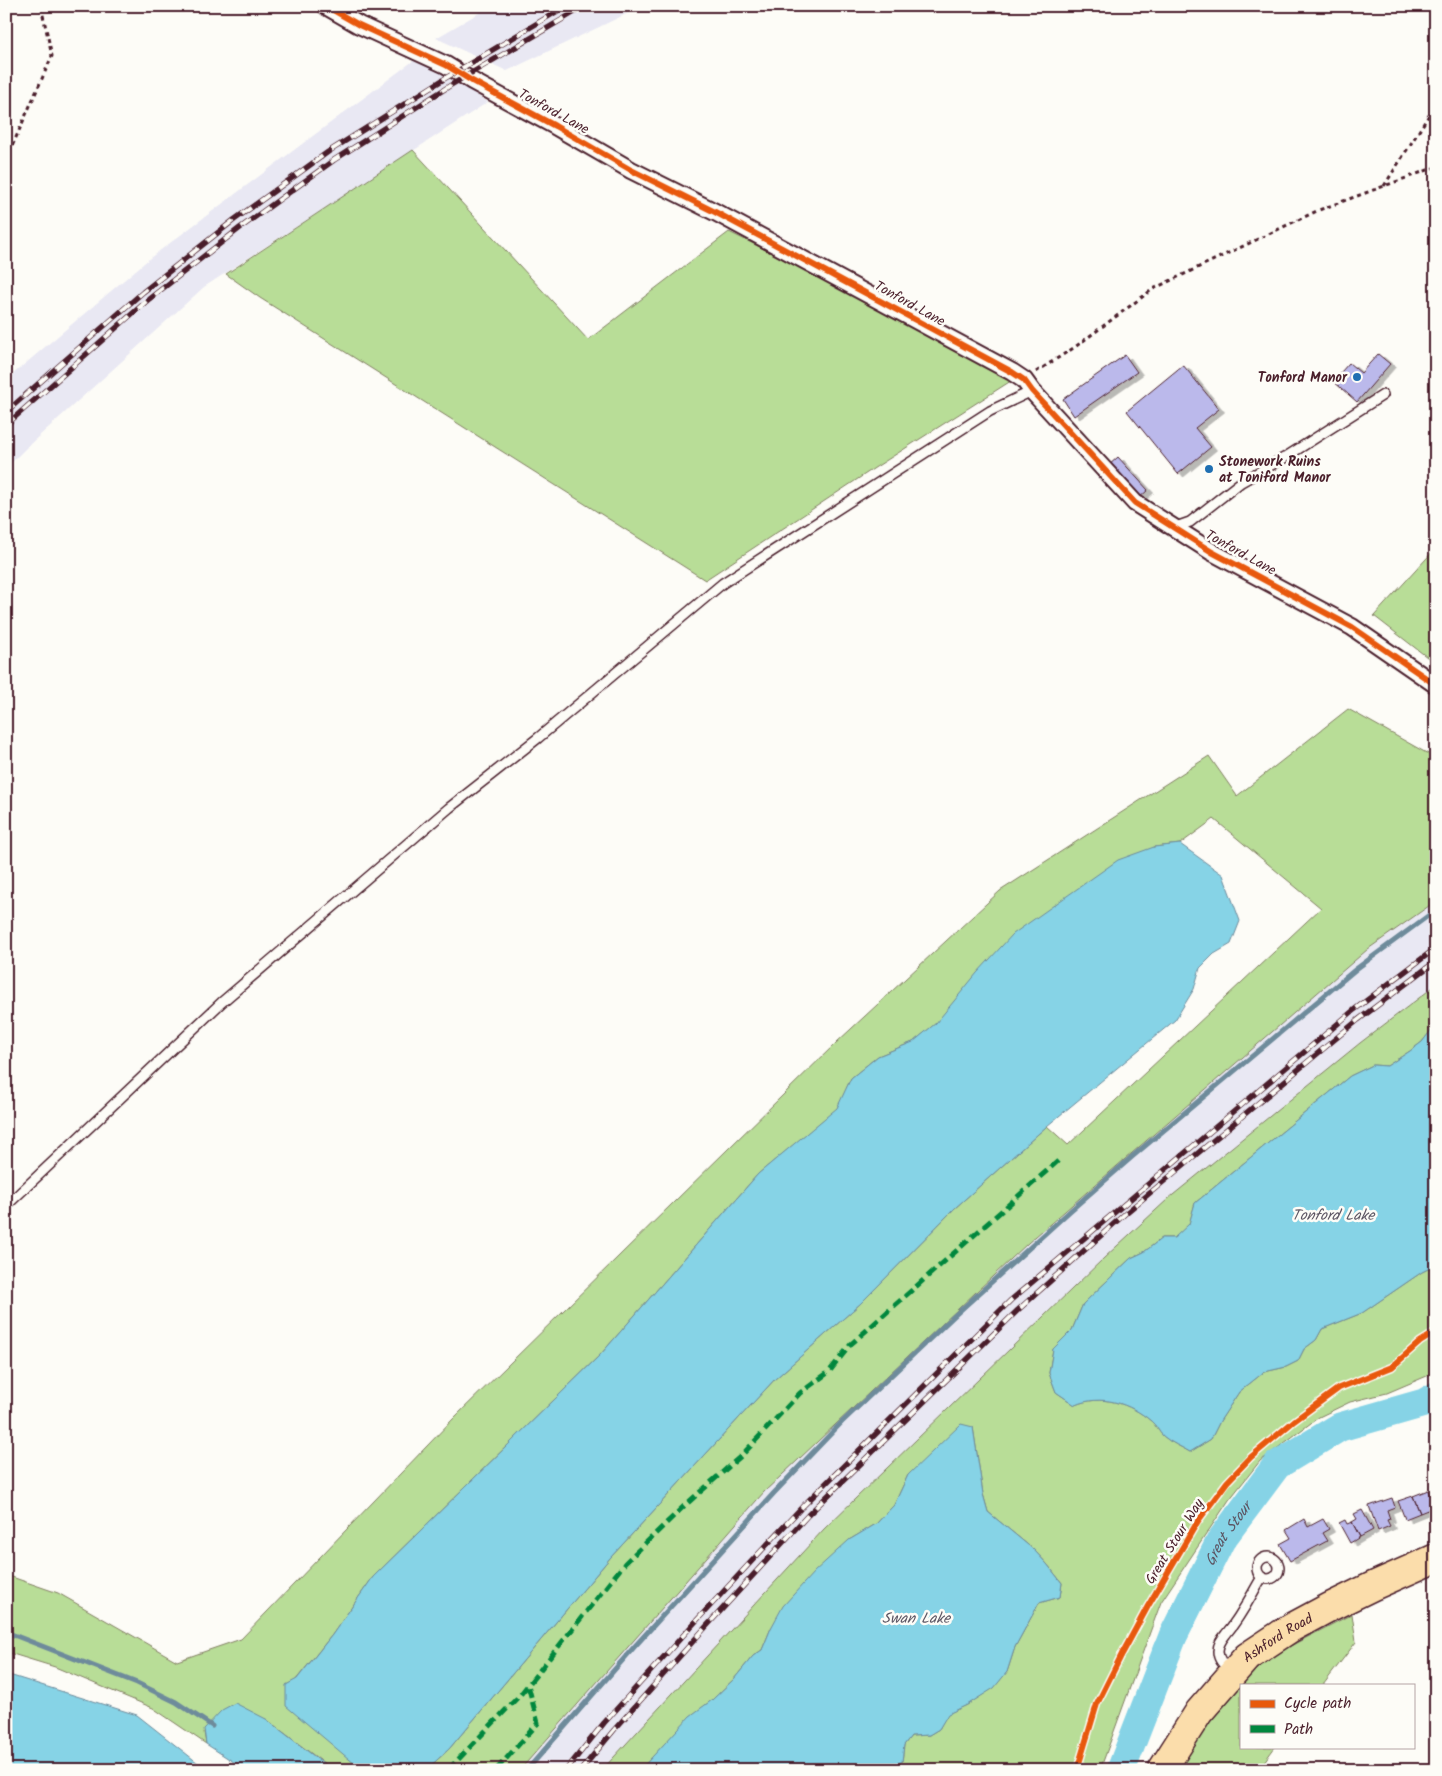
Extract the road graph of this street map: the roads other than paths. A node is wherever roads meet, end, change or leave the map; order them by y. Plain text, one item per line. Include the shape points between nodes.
1 (326, 6) edge
2 (1028, 386) junction
3 (1383, 395) dead end
4 (1173, 528) junction
5 (1436, 685) edge
6 (6, 1206) edge
7 (1436, 1558) edge
8 (1262, 1577) dead end
9 (1232, 1673) junction
10 (1162, 1770) edge

1 - 2 street, Tonford Lane via 446,65 631,170 798,255 1012,372
2 - 4 street, Tonford Lane via 1135,503
2 - 6 lane via 723,583 449,808 222,1002
3 - 4 lane via 1241,482 1190,522
4 - 5 street, Tonford Lane via 1352,627
7 - 9 highway, Ashford Road via 1289,1629 1247,1657
8 - 9 lane via 1244,1612 1218,1649 1222,1663
9 - 10 highway, Ashford Road via 1199,1712

